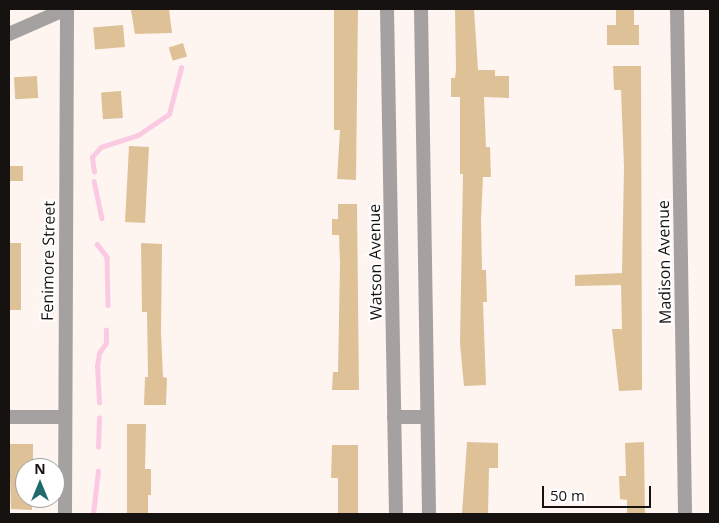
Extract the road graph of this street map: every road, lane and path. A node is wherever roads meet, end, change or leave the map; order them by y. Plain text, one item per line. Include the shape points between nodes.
1 (66, 9) edge
2 (387, 9) edge
3 (421, 9) edge
4 (678, 9) edge
5 (9, 34) edge
6 (9, 417) edge
7 (64, 417) junction
8 (394, 417) junction
9 (428, 417) junction
10 (65, 514) edge
11 (396, 514) edge
12 (429, 514) edge
13 (685, 514) edge

1 - 5 street
1 - 7 street, Fenimore Street
2 - 8 street, Watson Avenue
3 - 9 street
4 - 13 street, Madison Avenue
6 - 7 street
7 - 10 street, Fenimore Street
8 - 9 street
8 - 11 street, Watson Avenue
9 - 12 street

